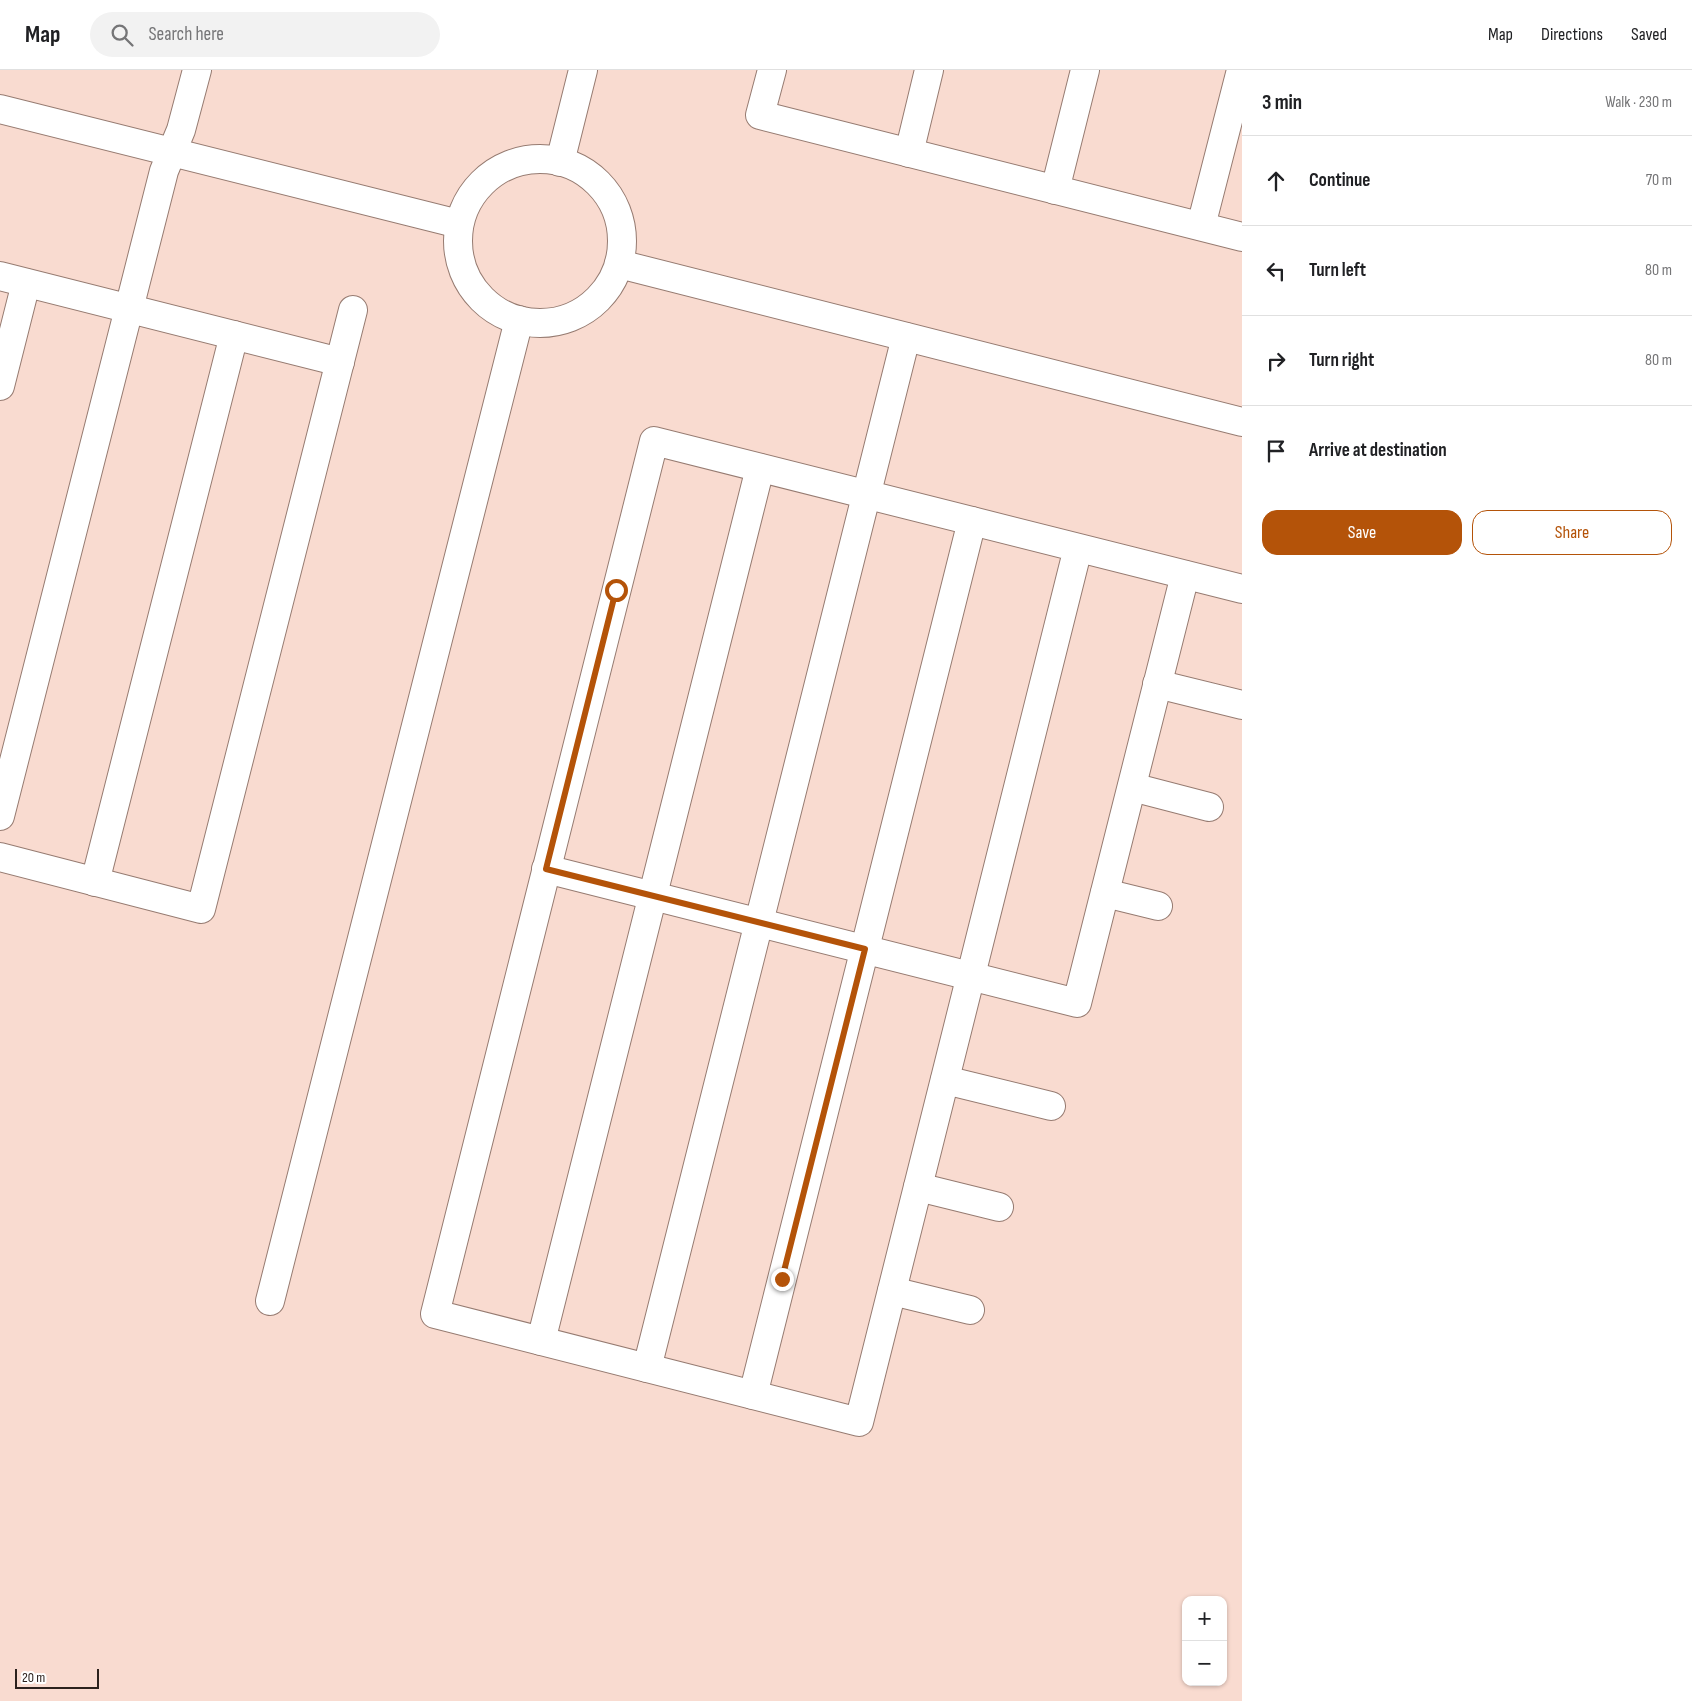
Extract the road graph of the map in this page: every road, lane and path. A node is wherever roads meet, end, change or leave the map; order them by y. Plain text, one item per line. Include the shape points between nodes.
1 (196, 70) edge
2 (583, 70) edge
3 (772, 70) edge
4 (929, 70) edge
5 (1085, 70) edge
6 (1240, 70) edge
7 (0, 109) edge
8 (172, 152) junction
9 (909, 153) junction
10 (560, 162) junction
11 (1055, 190) junction
12 (459, 224) junction
13 (1201, 226) junction
14 (1242, 237) edge
15 (618, 264) junction
16 (0, 276) edge
17 (26, 283) junction
18 (129, 309) junction
19 (354, 310) dead end
20 (519, 320) junction
21 (234, 335) junction
22 (906, 337) junction
23 (340, 362) junction
24 (0, 386) edge
25 (1242, 422) edge
26 (760, 468) junction
27 (866, 495) junction
28 (972, 521) junction
29 (1078, 548) junction
30 (1185, 575) junction
31 (1242, 589) edge
32 (1158, 684) junction
33 (1242, 705) edge
34 (1132, 787) junction
35 (1209, 807) dead end
36 (0, 816) edge
37 (0, 857) edge
38 (546, 869) junction
39 (95, 882) junction
40 (1105, 893) junction
41 (652, 896) junction
42 (1158, 906) dead end
43 (759, 923) junction
44 (865, 949) junction
45 (971, 976) junction
46 (945, 1080) junction
47 (1051, 1106) dead end
48 (918, 1187) junction
49 (999, 1208) dead end
50 (892, 1291) junction
51 (270, 1301) dead end
52 (970, 1310) dead end
53 (541, 1341) junction
54 (647, 1368) junction
55 (753, 1395) junction

1 - 8 street
2 - 10 street
3 - 9 street via 760,115
4 - 9 street
5 - 11 street
6 - 13 street
7 - 8 street
8 - 12 street
8 - 18 street via 164,171
9 - 11 street
10 - 12 street via 530,160 490,176 470,198
10 - 15 street via 590,177 611,201 621,232
11 - 13 street
12 - 20 street via 460,260 475,292 503,314
13 - 14 street
15 - 20 street via 604,292 580,312 551,322
15 - 22 street
16 - 17 street
17 - 18 street
17 - 24 street
18 - 21 street
18 - 36 street
19 - 23 street
20 - 51 street
21 - 23 street
21 - 39 street
22 - 25 street
22 - 27 street
23 - 39 street via 201,909
26 - 27 street
26 - 38 street via 654,441
26 - 41 street
27 - 28 street
27 - 43 street
28 - 29 street
28 - 44 street
29 - 30 street
29 - 45 street
30 - 31 street
30 - 32 street
32 - 33 street
32 - 34 street
34 - 35 street
34 - 40 street
37 - 39 street
38 - 41 street
38 - 53 street via 435,1314
40 - 42 street
40 - 45 street via 1077,1003
41 - 43 street
41 - 53 street
43 - 44 street
43 - 54 street
44 - 45 street
44 - 55 street
45 - 46 street
46 - 47 street
46 - 48 street
48 - 49 street
48 - 50 street
50 - 52 street
50 - 55 street via 859,1422
53 - 54 street
54 - 55 street

